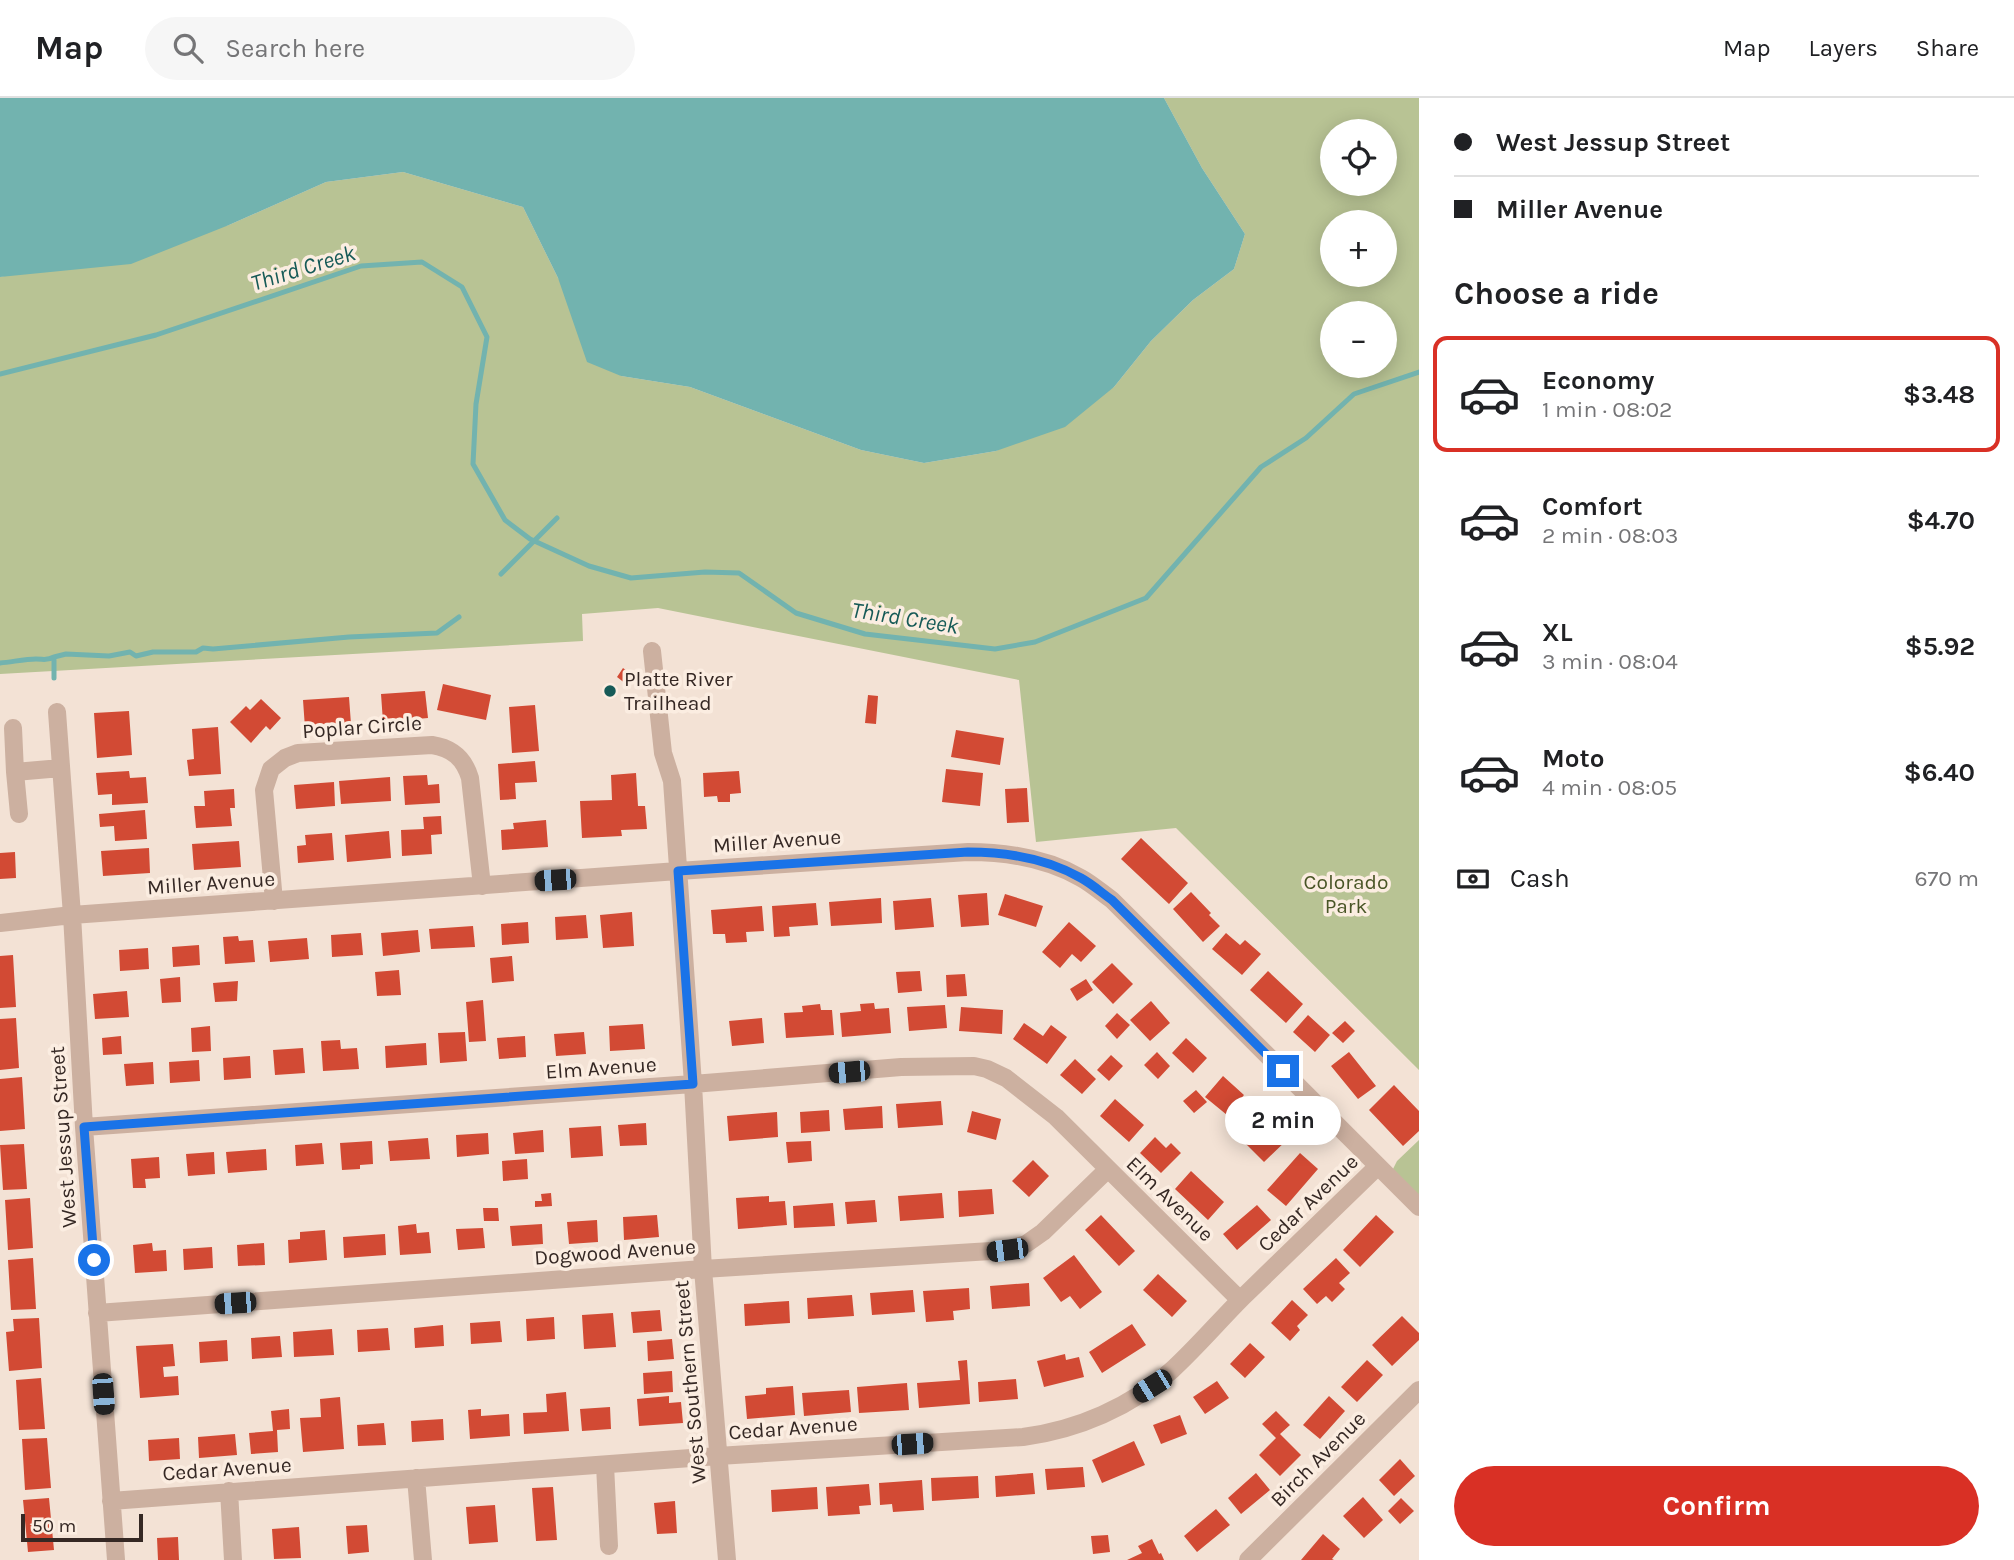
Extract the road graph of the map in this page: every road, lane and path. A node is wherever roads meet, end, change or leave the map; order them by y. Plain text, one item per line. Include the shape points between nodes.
1 (652, 651) dead end
2 (57, 712) dead end
3 (13, 728) dead end
4 (61, 768) junction
5 (15, 772) junction
6 (19, 814) dead end
7 (678, 871) junction
8 (482, 886) junction
9 (274, 901) junction
10 (72, 915) junction
11 (0, 923) edge
12 (693, 1084) junction
13 (84, 1127) junction
14 (1378, 1166) junction
15 (1107, 1170) junction
16 (1419, 1208) edge
17 (703, 1269) junction
18 (1240, 1300) junction
19 (97, 1314) junction
20 (1419, 1390) edge
21 (718, 1456) junction
22 (605, 1465) junction
23 (416, 1478) junction
24 (229, 1491) junction
25 (111, 1501) junction
26 (609, 1546) dead end
27 (116, 1560) edge
28 (233, 1560) edge
29 (423, 1560) edge
30 (727, 1560) edge
31 (1248, 1560) edge

1 - 7 street, West Southern Street via 663,753 672,781
2 - 4 street, West Jessup Street
3 - 5 street
4 - 5 street
4 - 10 street, West Jessup Street
5 - 6 street
7 - 8 street, Miller Avenue
7 - 12 street, West Southern Street
7 - 14 street, Miller Avenue via 993,852 1069,872 1112,900
8 - 9 street, Miller Avenue
8 - 9 street, Poplar Circle via 470,778 452,750 432,745 298,753 271,769 264,790
9 - 10 street, Miller Avenue
10 - 11 street, Miller Avenue
10 - 13 street, West Jessup Street
12 - 13 street, Elm Avenue
12 - 15 street, Elm Avenue via 901,1067 974,1066 1006,1078 1026,1092
12 - 17 street, West Southern Street
13 - 19 street, West Jessup Street
14 - 16 street, Miller Avenue
14 - 18 street, Cedar Avenue
15 - 17 street, Dogwood Avenue via 1043,1232 1007,1250
15 - 18 street, Elm Avenue
17 - 19 street, Dogwood Avenue
17 - 21 street, West Southern Street
18 - 21 street, Cedar Avenue via 1152,1386 1076,1426 1023,1437
19 - 25 street, West Jessup Street
20 - 31 street, Birch Avenue
21 - 22 street, Cedar Avenue
21 - 30 street, West Southern Street
22 - 23 street, Cedar Avenue
22 - 26 street
23 - 24 street, Cedar Avenue
23 - 29 street
24 - 25 street, Cedar Avenue
24 - 28 street
25 - 27 street, West Jessup Street

